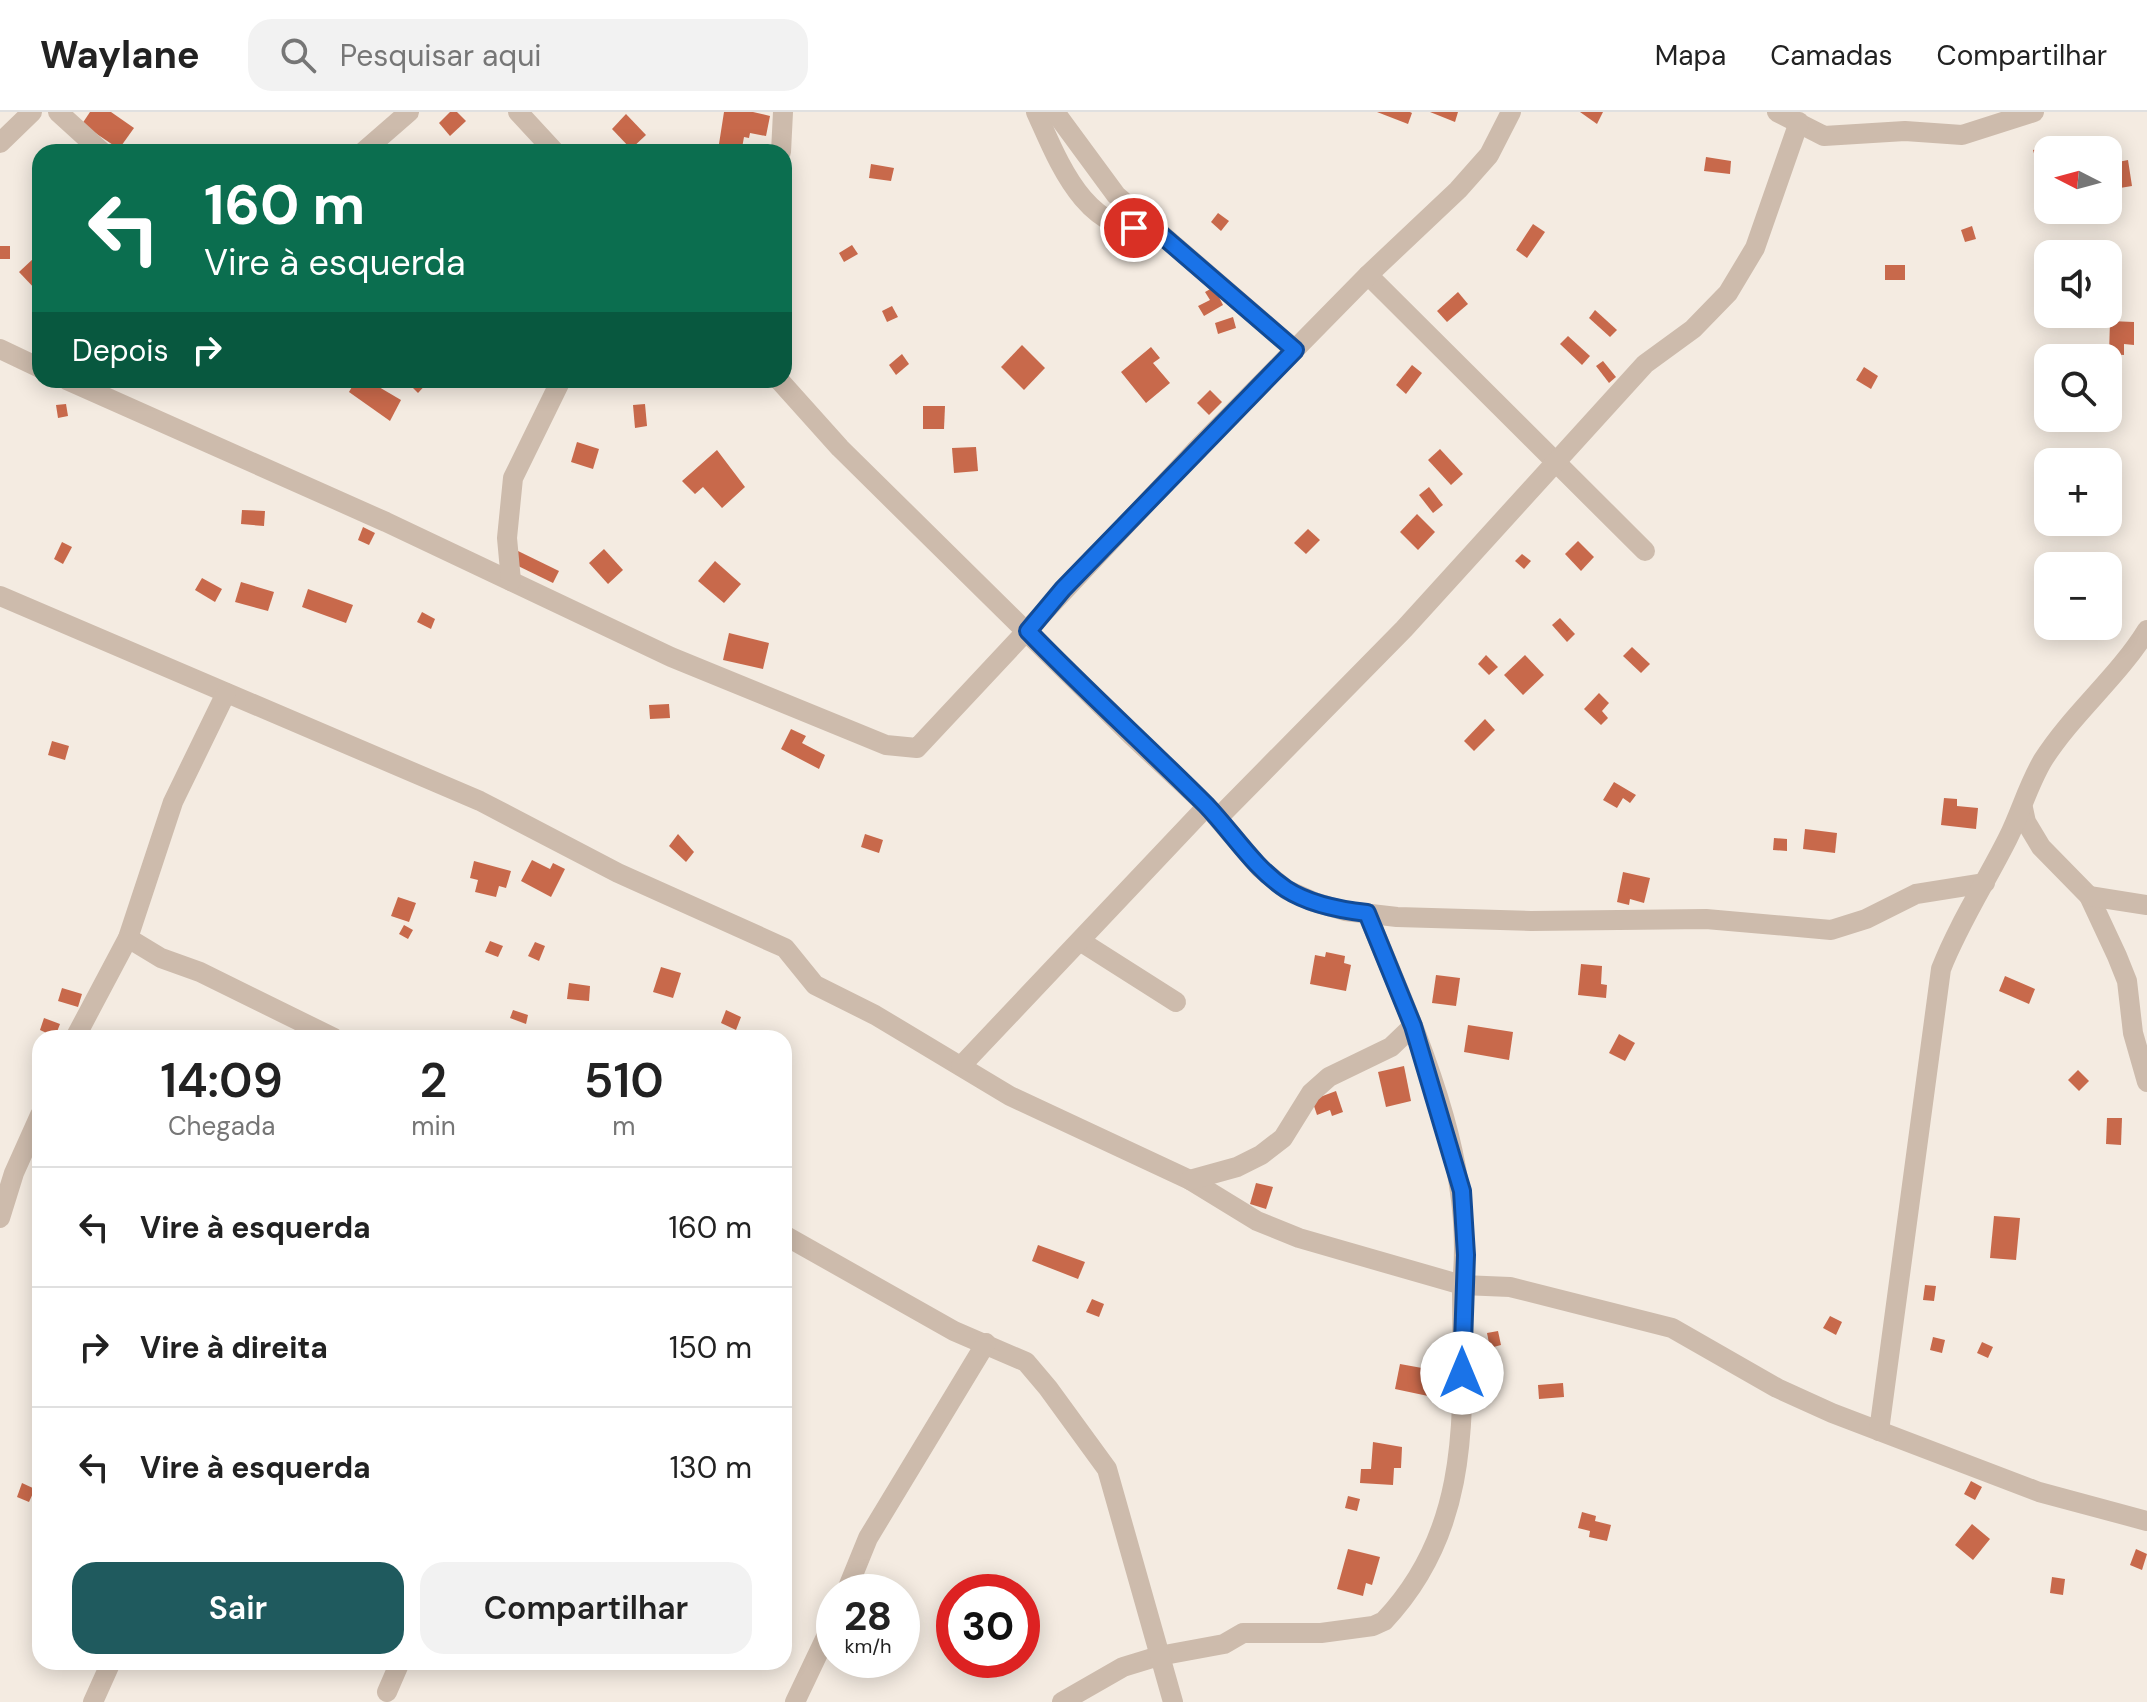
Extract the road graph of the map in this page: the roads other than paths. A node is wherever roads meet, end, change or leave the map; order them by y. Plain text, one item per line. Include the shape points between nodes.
1 (32, 112) edge
2 (58, 112) edge
3 (409, 112) edge
4 (518, 112) edge
5 (783, 112) edge
6 (1036, 112) edge
7 (1055, 112) edge
8 (1511, 112) edge
9 (1777, 112) edge
10 (2034, 112) edge
11 (1799, 122) junction
12 (0, 143) edge
13 (93, 144) edge
14 (372, 144) edge
15 (548, 144) edge
16 (781, 144) edge
17 (1158, 232) junction
18 (1368, 275) junction
19 (0, 349) edge
20 (1295, 350) junction
21 (32, 364) edge
22 (85, 388) edge
23 (557, 388) edge
24 (786, 388) edge
25 (1557, 464) junction
26 (507, 538) junction
27 (1645, 551) dead end
28 (476, 564) junction
29 (511, 581) junction
30 (0, 596) edge
31 (2147, 630) edge
32 (1028, 631) junction
33 (226, 693) junction
34 (2023, 808) junction
35 (1213, 812) junction
36 (1985, 883) junction
37 (2089, 896) junction
38 (2147, 905) edge
39 (1367, 913) junction
40 (128, 938) junction
41 (1080, 941) junction
42 (1176, 1002) dead end
43 (1413, 1026) junction
44 (79, 1030) edge
45 (318, 1030) edge
46 (961, 1066) junction
47 (2147, 1082) edge
48 (32, 1133) edge
49 (1190, 1180) junction
50 (0, 1218) edge
51 (792, 1239) edge
52 (1462, 1285) junction
53 (986, 1343) junction
54 (1879, 1431) junction
55 (2147, 1521) edge
56 (853, 1574) edge
57 (1159, 1656) junction
58 (816, 1658) edge
59 (107, 1670) edge
60 (397, 1670) edge
61 (387, 1692) dead end
62 (93, 1702) edge
63 (795, 1702) edge
64 (1062, 1702) edge
65 (1173, 1702) edge

1 - 12 street
2 - 13 street
3 - 14 street
4 - 15 street
5 - 16 street
6 - 17 street via 1065,178 1081,199 1118,224
7 - 17 street via 1116,195
8 - 18 street via 1489,155
9 - 11 street
10 - 11 street via 1962,135 1905,131 1824,136
11 - 25 street via 1755,248 1728,293 1693,329 1645,364
17 - 20 street
18 - 20 street
18 - 25 street
19 - 21 street
20 - 32 street
22 - 28 street
23 - 26 street via 513,478
24 - 32 street via 840,448
25 - 27 street
25 - 35 street via 1404,629
26 - 28 street
26 - 29 street
28 - 29 street
29 - 32 street via 671,657 907,749 917,748 939,728
30 - 33 street
31 - 34 street via 2044,758 2026,790
32 - 35 street
33 - 40 street via 173,802
33 - 46 street via 480,801 618,873 785,948 815,985
34 - 36 street
34 - 37 street via 2041,847
35 - 39 street via 1260,868 1287,890 1314,902
35 - 41 street
36 - 39 street via 1916,894 1831,930 1706,919 1531,921
36 - 54 street via 1941,969
37 - 38 street
37 - 47 street via 2127,981 2133,1033
39 - 43 street
40 - 44 street
40 - 45 street
41 - 42 street
41 - 46 street
43 - 49 street via 1391,1047 1329,1077 1311,1093 1283,1138 1261,1155
43 - 52 street via 1462,1191
46 - 49 street via 1010,1096
48 - 50 street
49 - 52 street via 1257,1221 1299,1238
51 - 53 street via 914,1309
52 - 54 street via 1510,1287 1672,1328 1777,1388
52 - 57 street via 1459,1469 1441,1538 1395,1609 1373,1626 1321,1633 1257,1631 1224,1644
53 - 56 street via 868,1538
53 - 57 street via 1026,1362 1098,1451 1115,1493
54 - 55 street via 2039,1492
57 - 64 street via 1123,1667
57 - 65 street
58 - 63 street
59 - 62 street
60 - 61 street

